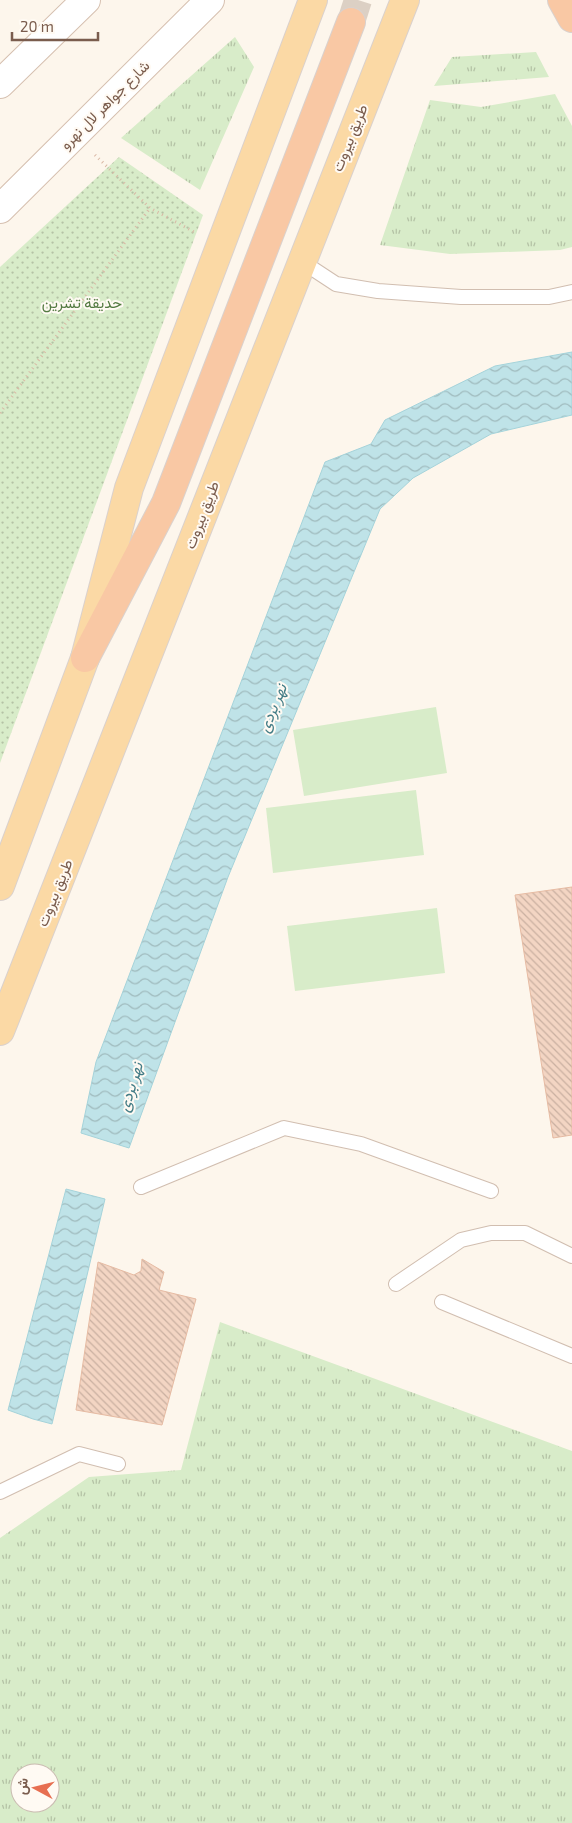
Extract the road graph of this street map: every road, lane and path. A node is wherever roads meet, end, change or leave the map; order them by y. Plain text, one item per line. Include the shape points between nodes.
1 (86, 0) edge
2 (313, 0) edge
3 (405, 0) edge
4 (562, 0) edge
5 (199, 4) edge
6 (572, 18) edge
7 (351, 22) tunnel mouth
8 (0, 84) edge
9 (76, 133) junction
10 (150, 208) junction
11 (0, 209) edge
12 (223, 241) junction
13 (301, 261) junction
14 (572, 292) edge
15 (0, 413) edge
16 (84, 658) junction
17 (0, 886) edge
18 (0, 1031) edge
19 (141, 1187) dead end
20 (491, 1191) dead end
21 (572, 1256) edge
22 (396, 1284) dead end
23 (442, 1302) dead end
24 (570, 1354) edge
25 (118, 1464) dead end
26 (0, 1492) edge

1 - 8 main road
2 - 12 main road
3 - 13 main road, طريق بيروت
4 - 6 highway
5 - 9 main road, شارع جواهر لال نهرو
7 - 16 highway via 166,503
9 - 10 path
9 - 11 main road, شارع جواهر لال نهرو
10 - 12 path via 195,232
10 - 15 path
12 - 16 main road via 130,488
13 - 14 lane via 336,284 378,291 461,297 549,297
13 - 18 main road, طريق بيروت
16 - 17 main road
19 - 20 lane via 284,1128 361,1144
21 - 22 lane via 525,1233 491,1233 460,1240
23 - 24 lane
25 - 26 lane via 79,1454

